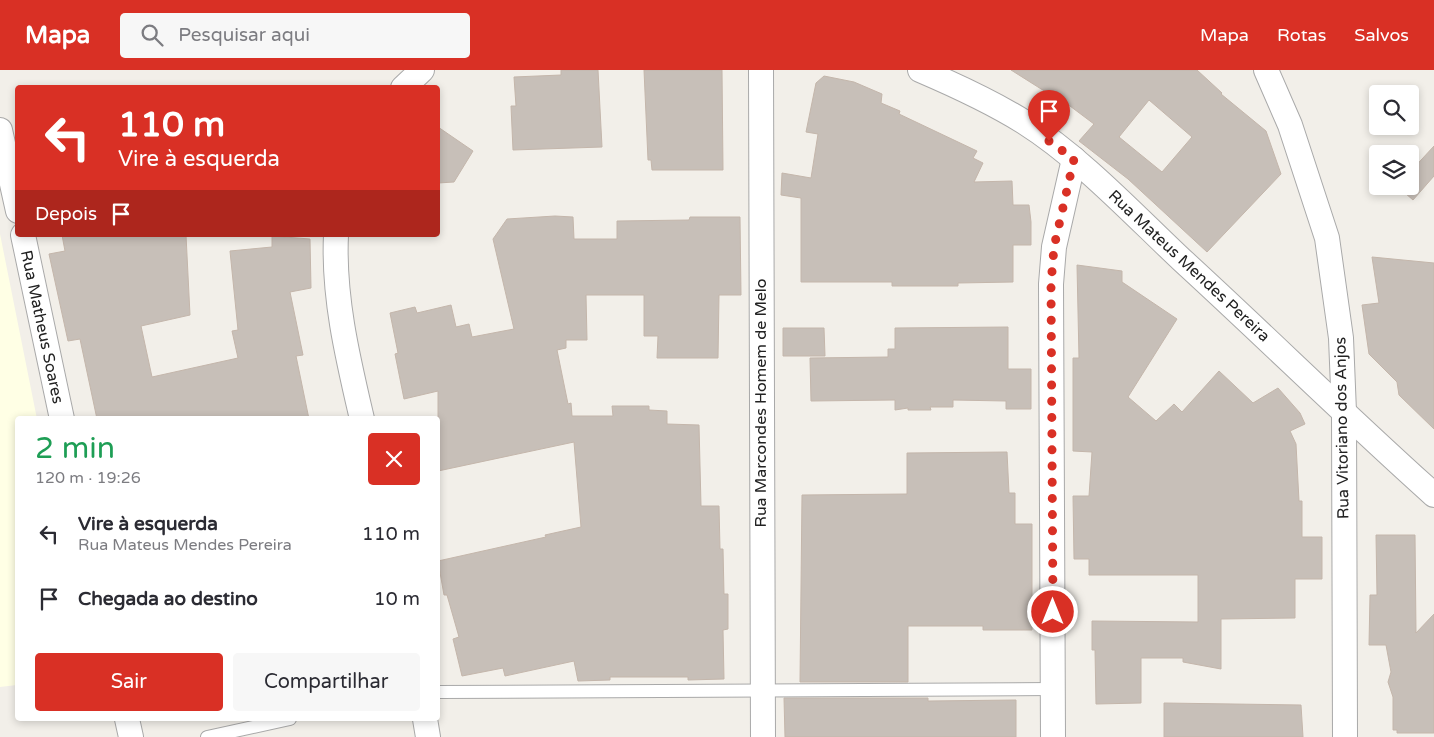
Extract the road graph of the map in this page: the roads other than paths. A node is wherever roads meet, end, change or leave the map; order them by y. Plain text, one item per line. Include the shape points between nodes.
1 (422, 70) edge
2 (761, 70) edge
3 (920, 70) edge
4 (1266, 70) edge
5 (406, 85) edge
6 (0, 130) edge
7 (1074, 159) junction
8 (15, 198) edge
9 (23, 237) edge
10 (336, 237) edge
11 (1344, 412) junction
12 (61, 416) edge
13 (361, 416) edge
14 (1434, 495) edge
15 (763, 689) junction
16 (1054, 689) junction
17 (440, 692) edge
18 (127, 721) edge
19 (281, 721) edge
20 (425, 721) edge
21 (131, 737) edge
22 (207, 737) edge
23 (428, 737) edge
24 (763, 737) edge
25 (1053, 737) edge
26 (1345, 737) edge

1 - 5 street
2 - 15 street, Rua Marcondes Homem de Melo
3 - 7 street, Rua Mateus Mendes Pereira via 954,84 1024,122
4 - 11 street, Rua Vitoriano dos Anjos via 1290,125 1327,238 1341,338
6 - 8 street
7 - 11 street, Rua Mateus Mendes Pereira
7 - 16 street via 1054,247 1051,284
9 - 12 street, Rua Matheus Soares
10 - 13 street via 338,293
11 - 14 street, Rua Mateus Mendes Pereira
11 - 26 street, Rua Vitoriano dos Anjos
15 - 16 lane
15 - 17 lane
15 - 24 street, Rua Marcondes Homem de Melo
16 - 25 street
18 - 21 street
19 - 22 lane
20 - 23 street

